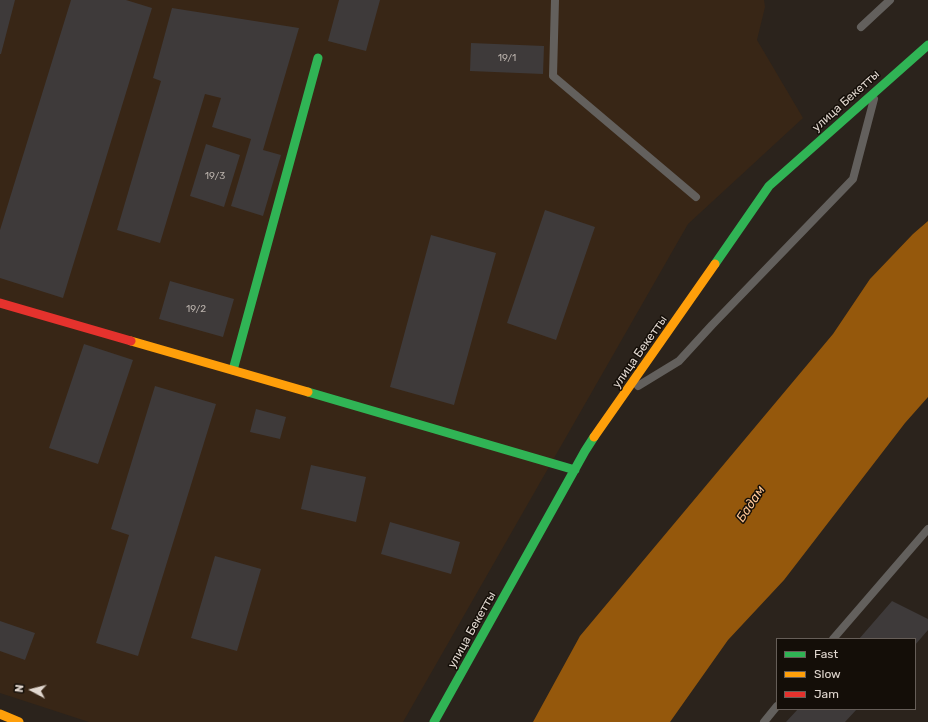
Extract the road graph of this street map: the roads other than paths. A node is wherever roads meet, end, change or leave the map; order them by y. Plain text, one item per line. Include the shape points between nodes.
1 (556, 0) edge
2 (890, 0) edge
3 (861, 27) dead end
4 (928, 45) edge
5 (318, 58) dead end
6 (877, 90) junction
7 (696, 197) dead end
8 (0, 303) edge
9 (233, 370) junction
10 (625, 394) junction
11 (575, 470) junction
12 (928, 529) edge
13 (834, 638) edge
14 (776, 707) edge
15 (0, 714) edge
16 (19, 722) edge
17 (434, 722) edge
18 (764, 722) edge

1 - 7 lane via 553,76
2 - 3 lane
4 - 6 street, улица Бекетты
5 - 9 street
6 - 10 street, улица Бекетты via 770,186
6 - 10 lane via 853,179 680,361
8 - 9 street
9 - 11 street
10 - 11 street, улица Бекетты
11 - 17 street, улица Бекетты
12 - 13 lane
14 - 18 lane
15 - 16 street

